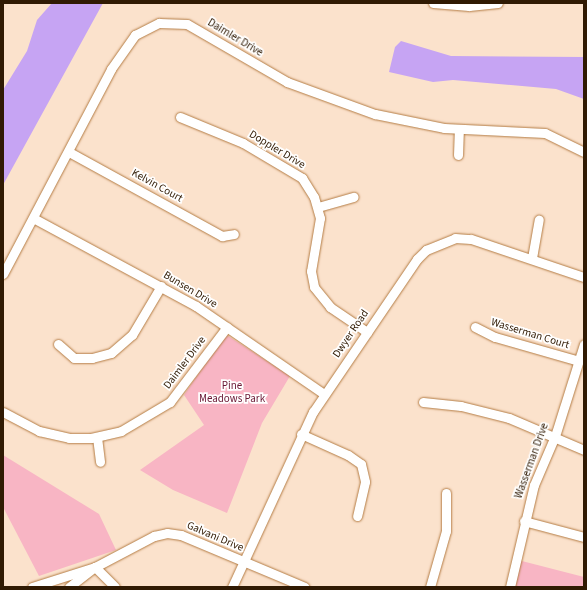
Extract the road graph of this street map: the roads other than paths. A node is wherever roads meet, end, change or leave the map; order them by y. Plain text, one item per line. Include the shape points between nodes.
1 (433, 3) edge
2 (498, 3) edge
3 (180, 117) dead end
4 (459, 129) junction
5 (69, 152) junction
6 (584, 152) edge
7 (458, 155) dead end
8 (354, 197) dead end
9 (318, 207) junction
10 (35, 219) junction
11 (539, 220) dead end
12 (234, 234) dead end
13 (532, 258) junction
14 (3, 274) edge
15 (584, 277) edge
16 (161, 286) junction
17 (227, 327) junction
18 (475, 327) dead end
19 (368, 332) junction
20 (58, 344) dead end
21 (584, 344) edge
22 (579, 361) junction
23 (324, 394) junction
24 (424, 402) dead end
25 (3, 412) edge
26 (301, 434) junction
27 (555, 436) junction
28 (97, 437) junction
29 (584, 450) edge
30 (100, 462) dead end
31 (446, 493) dead end
32 (357, 516) dead end
33 (524, 521) junction
34 (584, 537) edge
35 (242, 562) junction
36 (95, 567) junction
37 (32, 587) edge
38 (69, 587) edge
39 (115, 587) edge
40 (232, 587) edge
41 (305, 587) edge
42 (430, 587) edge
43 (510, 587) edge

1 - 2 street via 469,6
3 - 9 street, Doppler Drive via 219,132 302,178
4 - 5 street, Daimler Drive via 397,120 339,103 262,69 187,24 168,22 142,30 127,46
4 - 6 street, Daimler Drive via 545,133
4 - 7 street
5 - 10 street, Daimler Drive
5 - 12 street, Kelvin Court via 222,236
8 - 9 street
9 - 19 street, Doppler Drive via 320,236 311,271 314,287 330,308
10 - 14 street, Daimler Drive
10 - 16 street, Bunsen Drive
11 - 13 street
13 - 15 street, Dwyer Road
13 - 19 street, Dwyer Road via 476,240 455,238 440,242 417,259
16 - 17 street, Bunsen Drive
16 - 20 street via 132,335 111,353 92,358 74,358
17 - 23 street, Bunsen Drive
17 - 28 street, Daimler Drive via 170,402 132,426
18 - 22 street, Wasserman Court via 495,338
19 - 23 street, Dwyer Road
21 - 22 street, Wasserman Drive
22 - 27 street, Wasserman Drive
23 - 26 street, Dwyer Road
24 - 27 street via 485,411
25 - 28 street, Daimler Drive via 53,435
26 - 32 street via 348,455 360,464 365,482
26 - 35 street, Dwyer Road
27 - 29 street
27 - 33 street, Wasserman Drive via 534,485
28 - 30 street
31 - 42 street via 446,531
33 - 34 street
33 - 43 street, Wasserman Drive
35 - 36 street, Galvani Drive via 181,535 167,533 154,536
35 - 40 street, Dwyer Road
35 - 41 street, Galvani Drive
36 - 37 street, Galvani Drive
36 - 38 street, Galvani Drive
36 - 39 street

